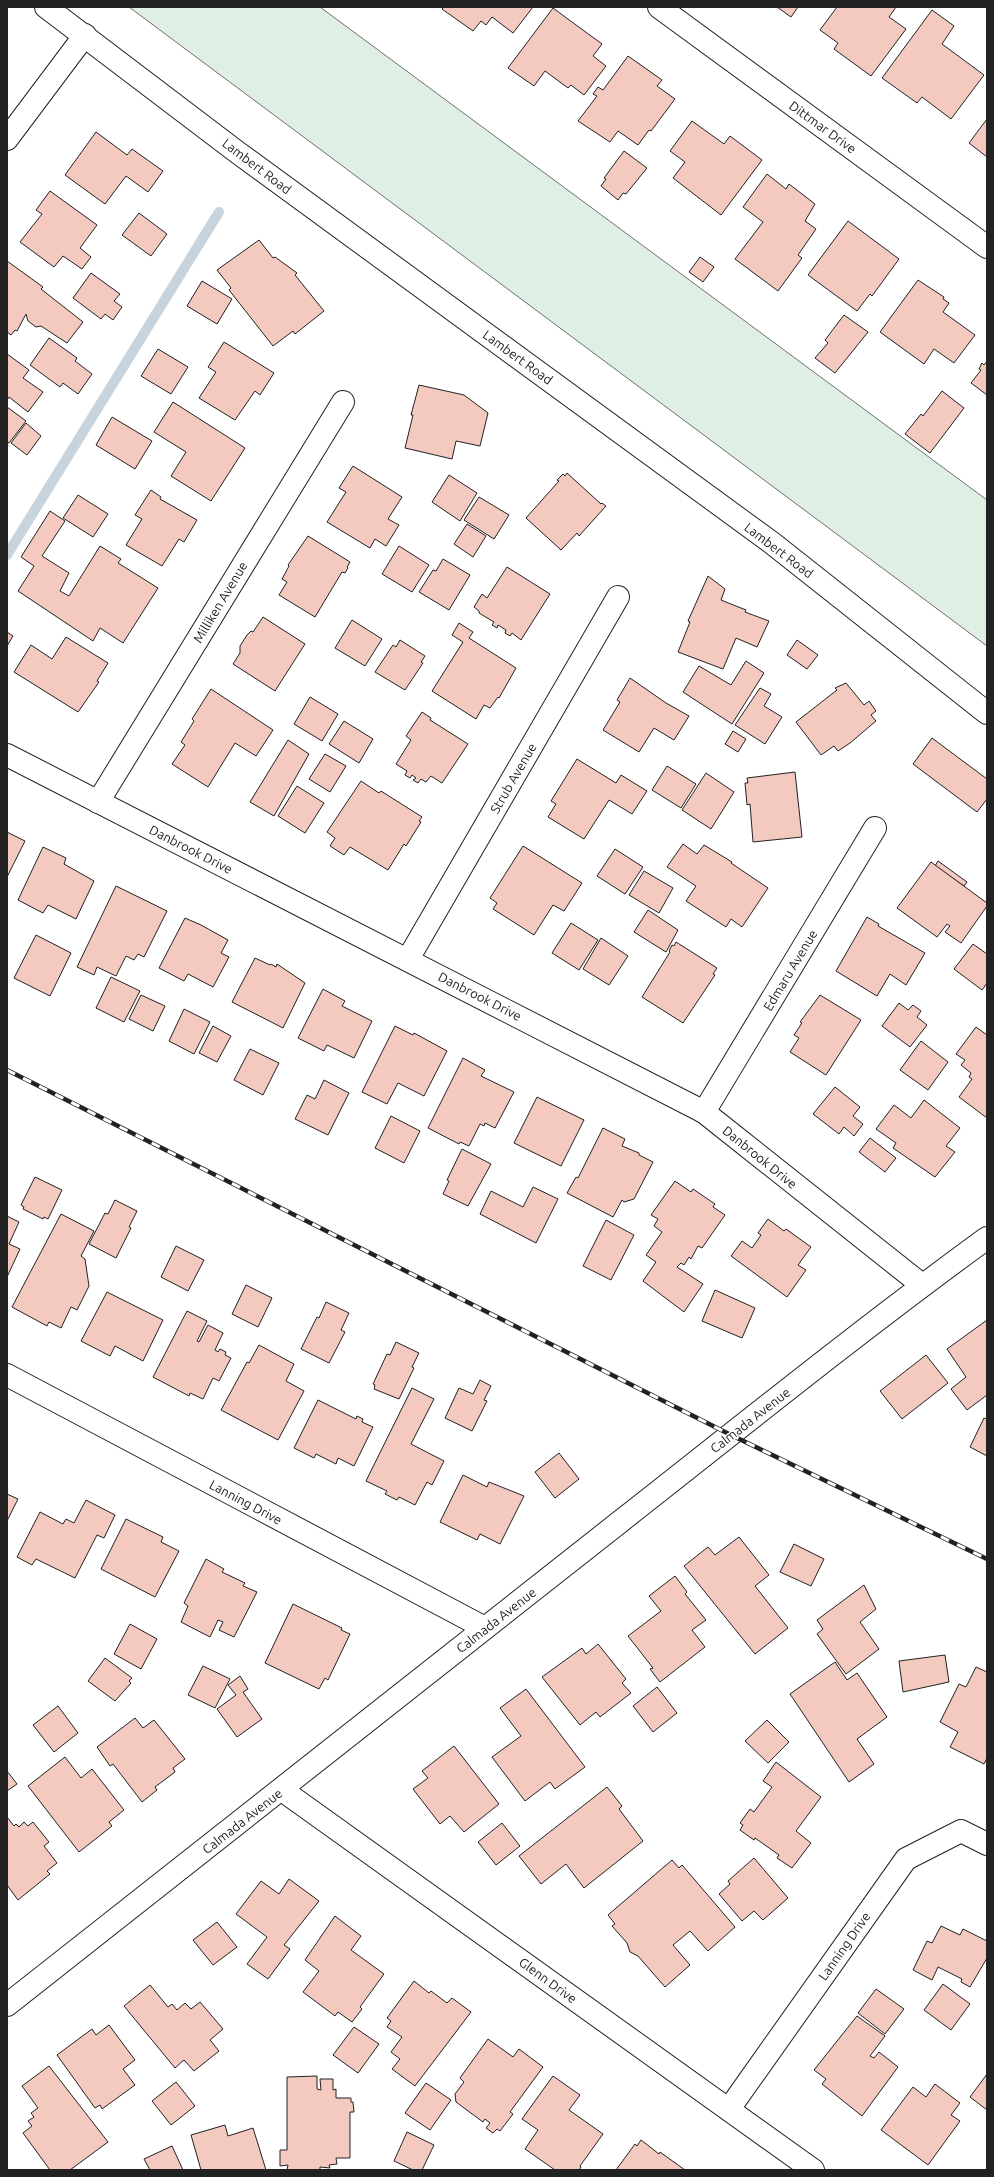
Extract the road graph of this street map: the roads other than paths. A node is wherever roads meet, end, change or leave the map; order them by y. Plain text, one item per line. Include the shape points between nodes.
1 (46, 7) edge
2 (659, 7) edge
3 (85, 35) junction
4 (7, 139) edge
5 (987, 247) edge
6 (343, 402) dead end
7 (618, 597) dead end
8 (987, 713) edge
9 (7, 755) edge
10 (98, 802) junction
11 (875, 828) dead end
12 (408, 959) junction
13 (704, 1112) junction
14 (987, 1238) edge
15 (922, 1286) junction
16 (7, 1375) edge
17 (485, 1628) junction
18 (282, 1790) junction
19 (987, 1844) edge
20 (7, 2005) edge
21 (729, 2109) junction
22 (813, 2170) edge

1 - 3 street, Lambert Road
2 - 5 street, Dittmar Drive
3 - 4 street
3 - 8 street, Lambert Road via 237,152 772,543
6 - 10 street, Milliken Avenue
7 - 12 street, Strub Avenue
9 - 10 street, Danbrook Drive
10 - 12 street, Danbrook Drive
11 - 13 street, Edmaru Avenue
12 - 13 street, Danbrook Drive
13 - 15 street, Danbrook Drive
14 - 15 street, Calmada Avenue
15 - 17 street, Calmada Avenue
16 - 17 street, Lanning Drive
17 - 18 street, Calmada Avenue
18 - 20 street, Calmada Avenue
18 - 21 street, Glenn Drive
19 - 21 street, Lanning Drive via 961,1830 906,1859
21 - 22 street, Glenn Drive

